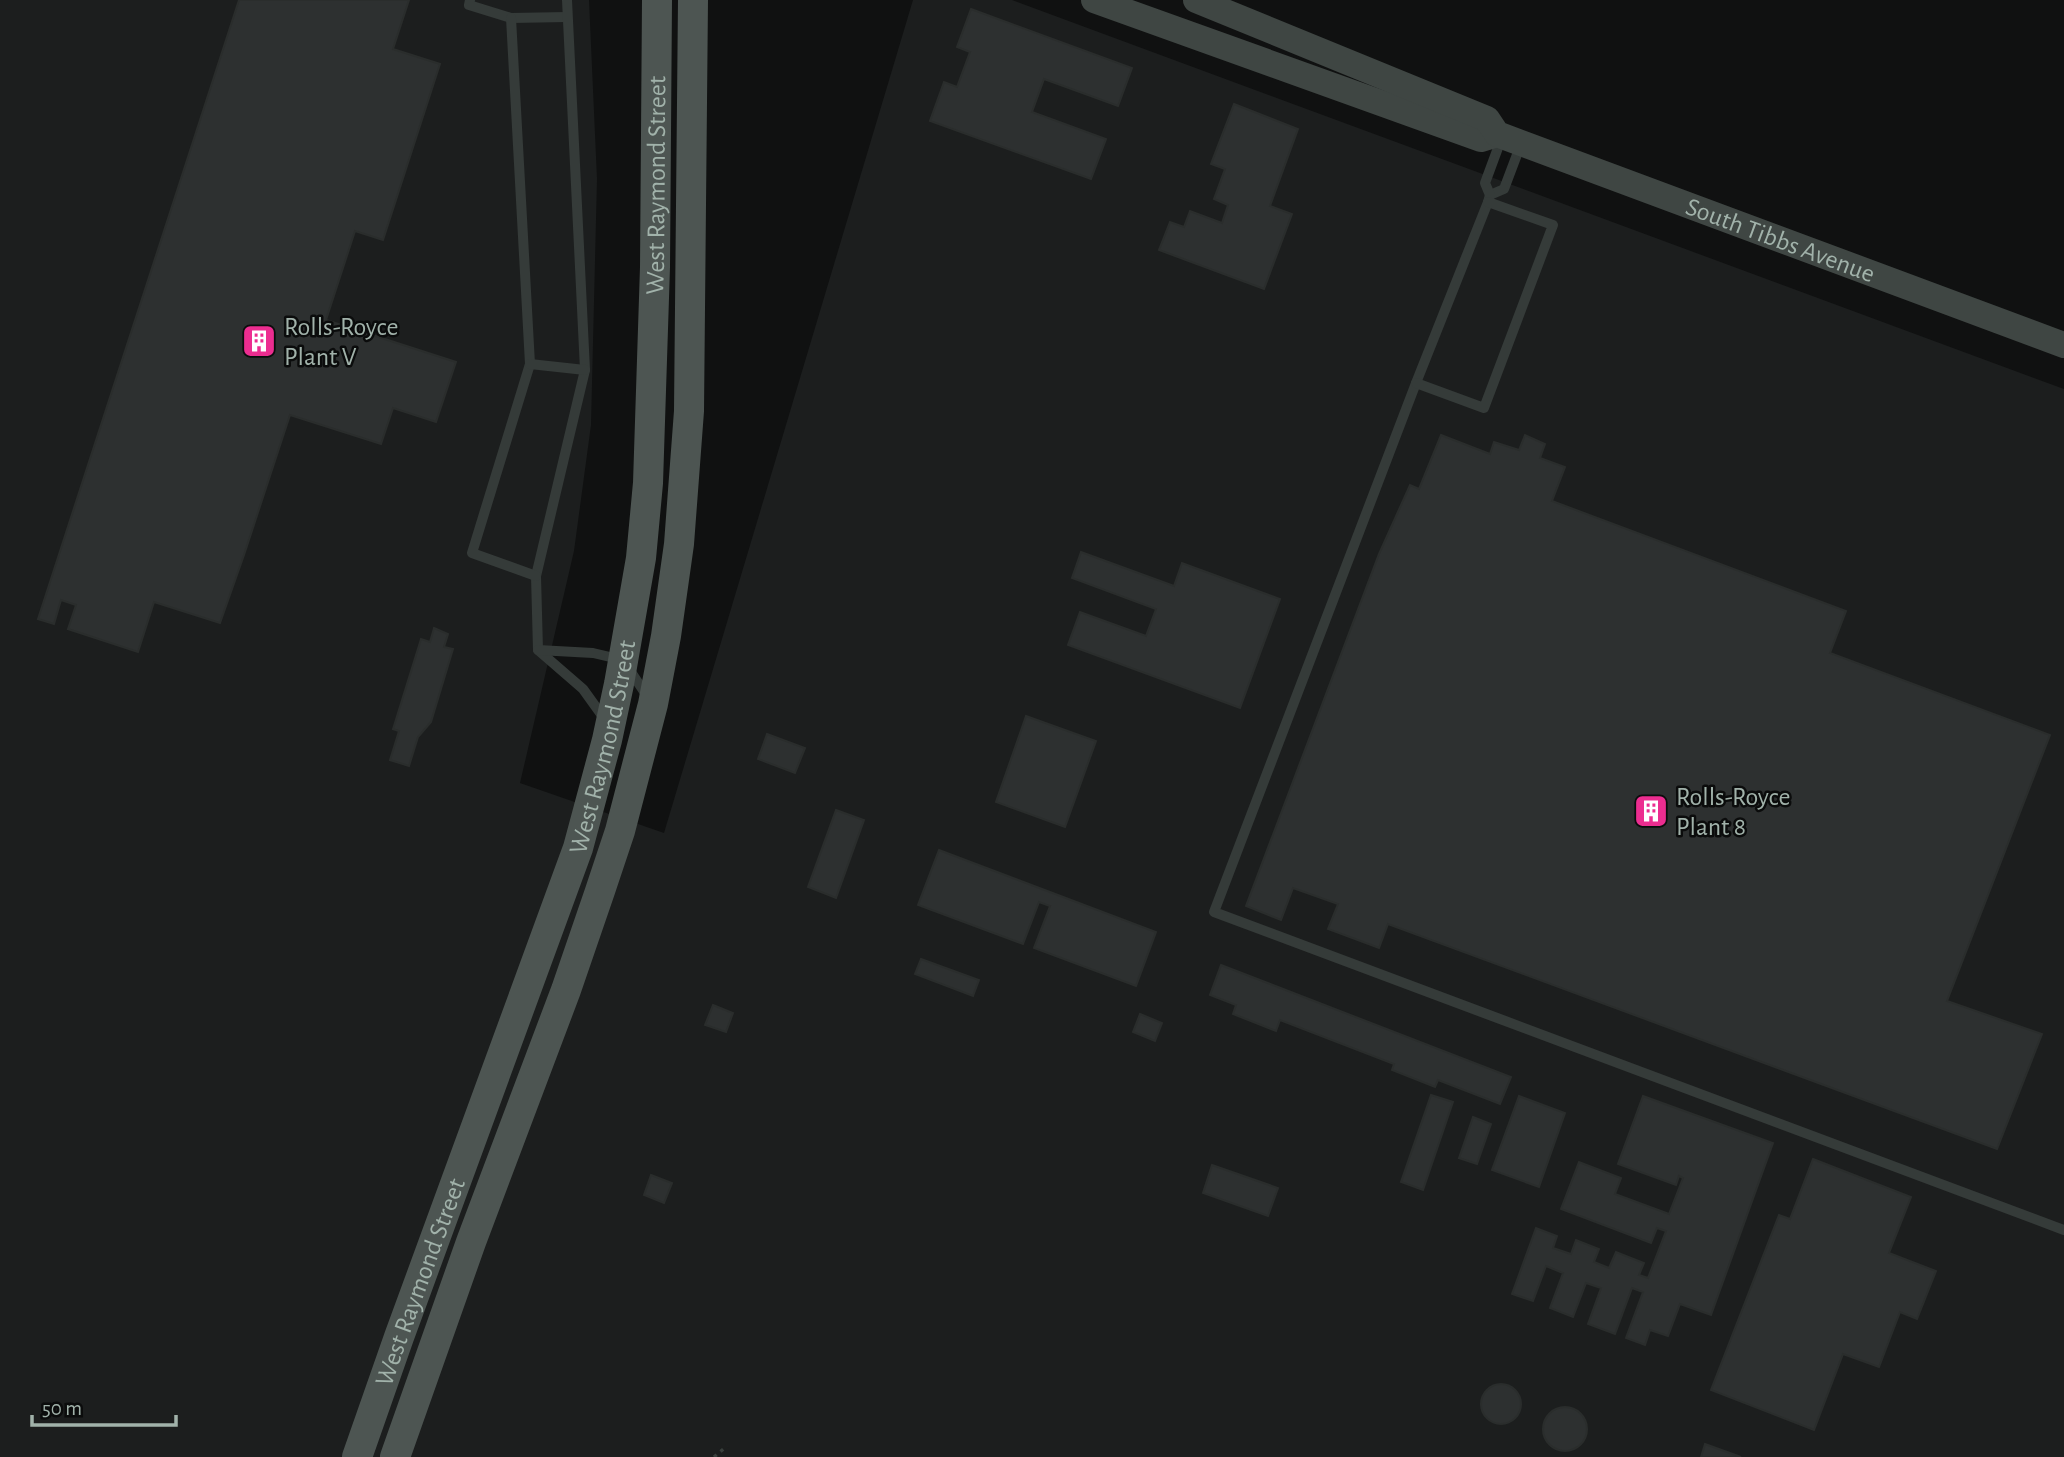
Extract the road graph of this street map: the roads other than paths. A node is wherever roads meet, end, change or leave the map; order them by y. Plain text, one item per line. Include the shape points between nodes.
1 (470, 0) edge
2 (567, 0) edge
3 (657, 0) edge
4 (693, 0) edge
5 (1094, 0) edge
6 (1196, 0) edge
7 (511, 18) junction
8 (568, 18) junction
9 (1507, 138) junction
10 (1489, 198) junction
11 (2064, 345) edge
12 (530, 364) junction
13 (585, 370) junction
14 (1416, 383) junction
15 (536, 576) junction
16 (538, 650) junction
17 (623, 660) junction
18 (653, 704) junction
19 (610, 727) junction
20 (2064, 1230) edge
21 (383, 1382) junction
22 (416, 1395) junction
23 (357, 1457) edge
24 (395, 1457) edge

1 - 7 lane via 469,5
2 - 8 lane
3 - 17 main road, West Raymond Street via 650,458 641,558
4 - 18 main road, West Raymond Street via 689,411 679,544
5 - 9 main road, South Tibbs Avenue via 1480,139
6 - 9 main road, South Tibbs Avenue via 1487,119
7 - 8 lane
7 - 12 lane
8 - 13 lane
9 - 10 lane via 1485,183
9 - 10 lane via 1504,189
9 - 11 main road, South Tibbs Avenue
10 - 14 lane
10 - 14 lane via 1553,225 1484,408
12 - 13 lane
12 - 15 lane via 472,553
13 - 15 lane
14 - 20 lane via 1214,912
15 - 16 lane
16 - 17 lane
16 - 19 lane via 583,689
17 - 18 lane
17 - 19 main road, West Raymond Street
18 - 22 main road, West Raymond Street via 620,831 566,990
19 - 21 main road, West Raymond Street via 578,848
21 - 22 main road
21 - 23 main road, West Raymond Street
22 - 24 main road, West Raymond Street

